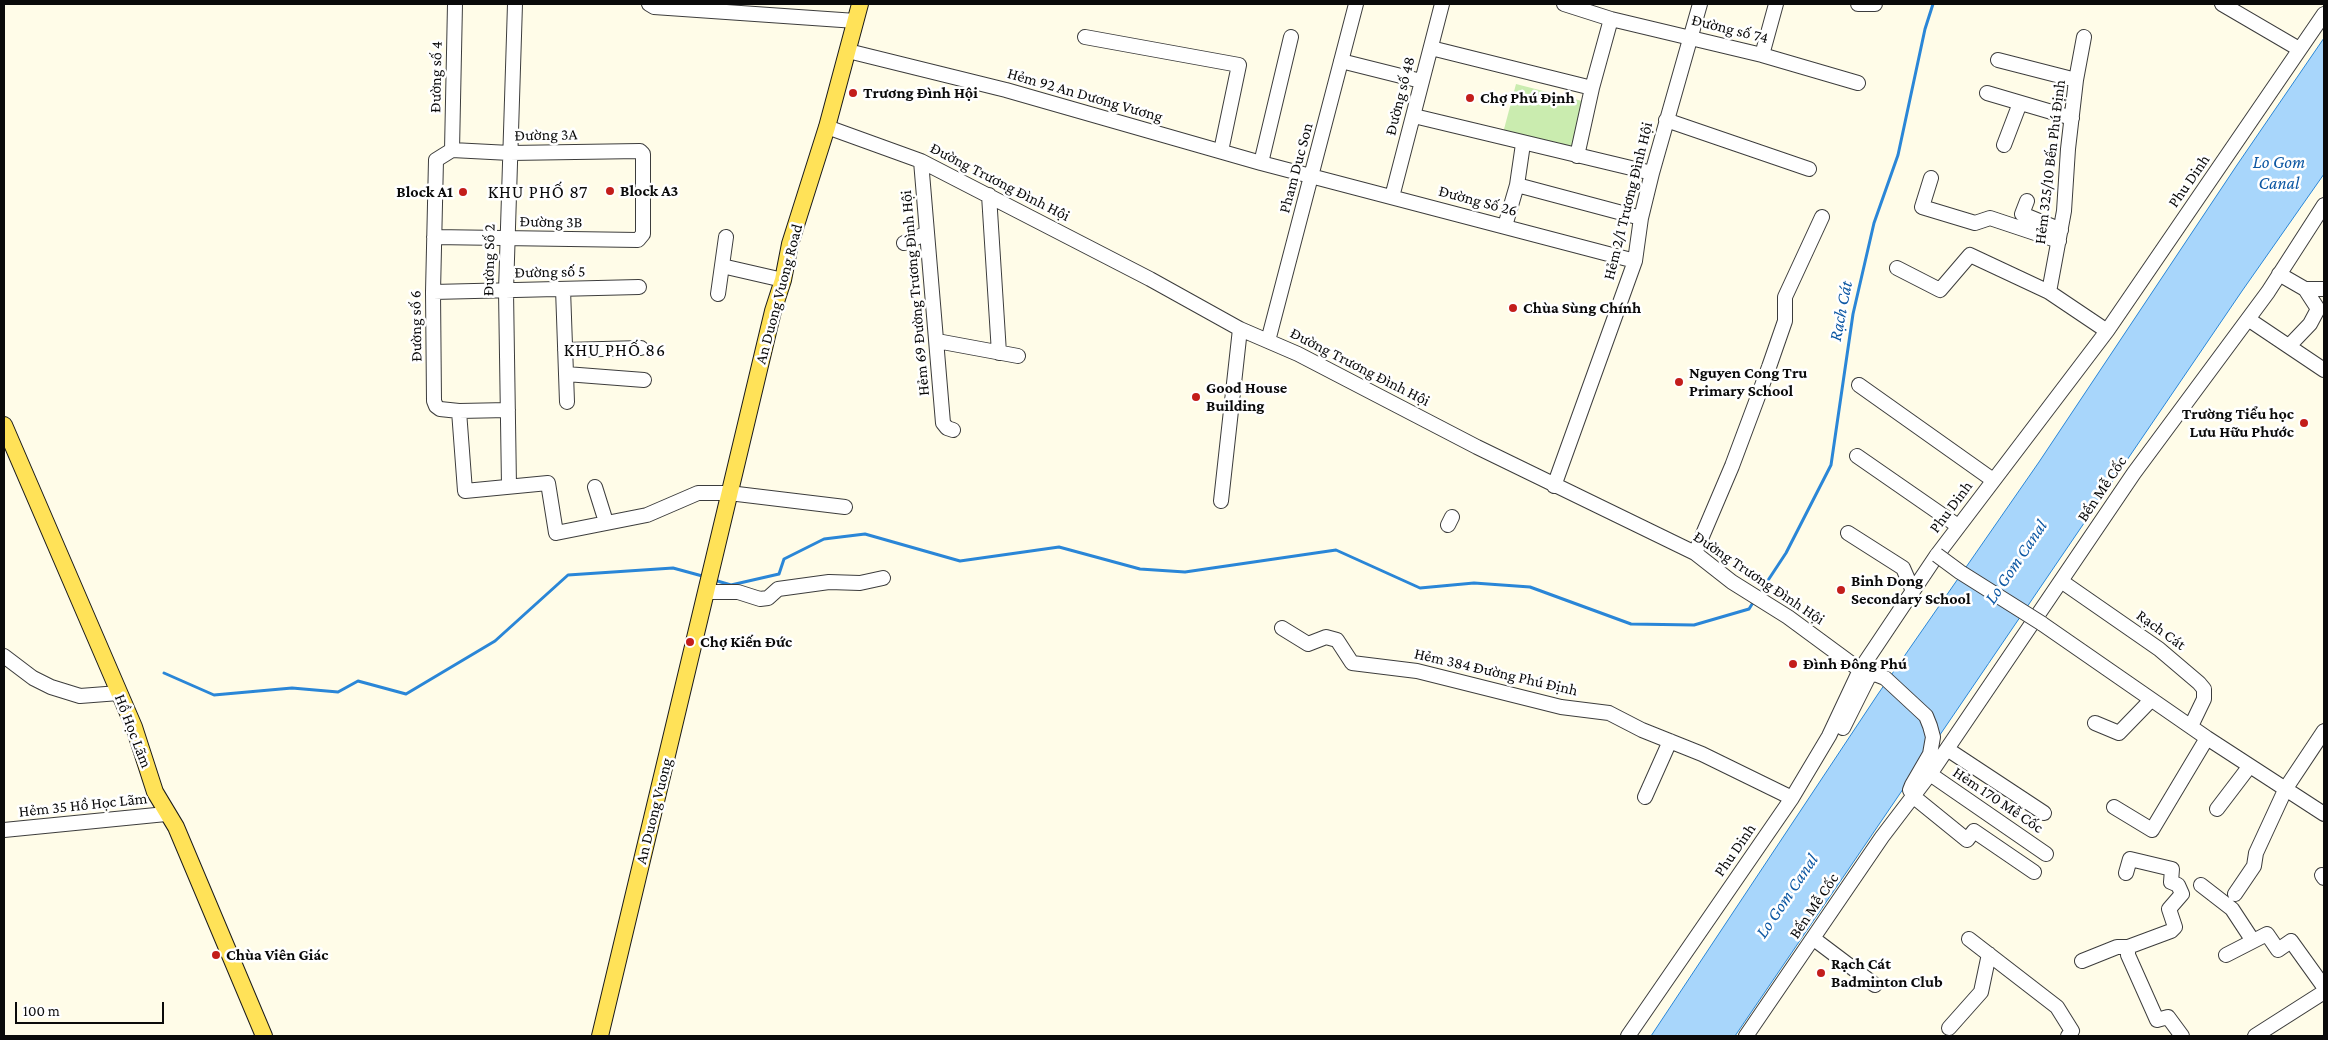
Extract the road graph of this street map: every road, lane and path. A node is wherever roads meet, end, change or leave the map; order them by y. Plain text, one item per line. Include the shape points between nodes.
1 (455, 4) edge
2 (515, 4) edge
3 (649, 4) edge
4 (860, 4) edge
5 (1356, 4) edge
6 (1442, 4) edge
7 (1564, 4) edge
8 (1700, 4) edge
9 (1776, 4) edge
10 (1858, 4) edge
11 (1875, 4) edge
12 (2222, 4) edge
13 (2324, 14) edge
14 (1612, 19) junction
15 (856, 21) junction
16 (1085, 37) dead end
17 (1291, 37) dead end
18 (1690, 37) junction
19 (2084, 37) dead end
20 (1431, 48) junction
21 (2299, 49) junction
22 (848, 51) junction
23 (1762, 55) junction
24 (1998, 60) dead end
25 (1341, 62) junction
26 (2076, 80) junction
27 (1421, 82) junction
28 (1858, 83) dead end
29 (1592, 88) junction
30 (1987, 92) dead end
31 (2020, 103) junction
32 (1414, 116) junction
33 (2072, 118) junction
34 (1666, 120) junction
35 (827, 127) junction
36 (1523, 144) junction
37 (2004, 145) dead end
38 (452, 150) junction
39 (1220, 152) junction
40 (510, 153) junction
41 (1577, 156) junction
42 (921, 161) junction
43 (1262, 163) junction
44 (1809, 169) dead end
45 (1652, 173) junction
46 (1311, 177) junction
47 (1931, 178) dead end
48 (1517, 185) junction
49 (989, 195) junction
50 (1392, 197) junction
51 (2026, 201) dead end
52 (2324, 205) edge
53 (1822, 217) dead end
54 (1641, 218) junction
55 (1504, 226) junction
56 (927, 233) junction
57 (2060, 235) junction
58 (434, 237) junction
59 (726, 237) dead end
60 (507, 238) junction
61 (638, 240) joint
62 (904, 243) dead end
63 (1635, 261) junction
64 (722, 266) junction
65 (1897, 268) dead end
66 (2279, 274) junction
67 (783, 280) junction
68 (639, 287) dead end
69 (563, 289) junction
70 (2305, 289) junction
71 (2324, 289) edge
72 (506, 291) junction
73 (433, 292) junction
74 (2049, 292) junction
75 (718, 294) dead end
76 (2319, 317) edge
77 (2248, 319) junction
78 (1240, 329) junction
79 (2107, 331) junction
80 (937, 341) junction
81 (1268, 341) junction
82 (2289, 346) junction
83 (642, 348) dead end
84 (565, 350) junction
85 (999, 353) junction
86 (1018, 356) dead end
87 (2324, 370) edge
88 (566, 374) junction
89 (644, 380) dead end
90 (1859, 385) dead end
91 (567, 402) dead end
92 (508, 410) junction
93 (459, 411) junction
94 (4, 426) edge
95 (948, 426) dead end
96 (1857, 456) dead end
97 (1993, 480) junction
98 (509, 486) junction
99 (1554, 486) junction
100 (595, 487) dead end
101 (729, 493) junction
102 (1221, 501) dead end
103 (845, 506) dead end
104 (606, 522) junction
105 (1958, 526) junction
106 (1848, 533) dead end
107 (1695, 553) junction
108 (1937, 555) junction
109 (883, 578) dead end
110 (2061, 581) junction
111 (707, 589) junction
112 (1912, 591) junction
113 (1282, 628) dead end
114 (4, 656) edge
115 (1860, 670) junction
116 (119, 693) junction
117 (2151, 700) junction
118 (2095, 723) dead end
119 (2191, 726) junction
120 (2324, 731) edge
121 (1829, 736) junction
122 (2207, 738) junction
123 (1670, 741) junction
124 (1946, 749) junction
125 (2249, 767) junction
126 (1925, 772) junction
127 (2286, 788) junction
128 (1645, 797) dead end
129 (1914, 797) junction
130 (1792, 798) junction
131 (2114, 807) dead end
132 (2217, 809) dead end
133 (2044, 813) dead end
134 (166, 814) junction
135 (2324, 814) edge
136 (4, 830) edge
137 (2046, 854) dead end
138 (2034, 872) dead end
139 (2126, 873) dead end
140 (2201, 886) dead end
141 (2235, 894) dead end
142 (1814, 939) junction
143 (1969, 939) dead end
144 (2253, 941) junction
145 (2128, 947) junction
146 (1989, 954) junction
147 (2226, 955) dead end
148 (2082, 961) dead end
149 (1875, 985) dead end
150 (2324, 988) edge
151 (2324, 992) edge
152 (1949, 1028) dead end
153 (262, 1036) edge
154 (600, 1036) edge
155 (1628, 1036) edge
156 (1746, 1036) edge
157 (2068, 1036) edge
158 (2182, 1036) edge
159 (2255, 1036) edge

1 - 38 street, Đường số 4
2 - 40 street, Đường Số 2
3 - 15 street via 654,7
4 - 15 main road, An Duong Vuong Road
5 - 25 street, Pham Duc Son
6 - 20 street, Đường số 48
7 - 14 street, Đường số 74
8 - 18 street, Hẻm 2/1 Trương Đình Hội
9 - 23 street
10 - 11 street
12 - 21 street
13 - 21 street, Phu Dinh
14 - 18 street, Đường số 74
14 - 29 street
15 - 22 main road, An Duong Vuong Road
16 - 39 street via 1239,65
17 - 43 street
18 - 23 street, Đường số 74
18 - 34 street, Hẻm 2/1 Trương Đình Hội
19 - 26 street, Hẻm 325/10 Bến Phú Định
20 - 27 street, Đường số 48
20 - 29 street
21 - 79 street, Phu Dinh
22 - 35 main road, An Duong Vuong Road
22 - 39 street, Hẻm 92 An Dương Vương via 1006,90
23 - 28 street, Đường số 74
24 - 26 street
25 - 27 street, Đường số 48
25 - 46 street, Pham Duc Son
26 - 33 street, Hẻm 325/10 Bến Phú Định
27 - 32 street, Đường số 48
29 - 41 street
30 - 31 street
31 - 33 street
31 - 37 street
32 - 36 street
32 - 50 street, Đường số 48
33 - 57 street, Hẻm 325/10 Bến Phú Định
34 - 44 street
34 - 45 street, Hẻm 2/1 Trương Đình Hội
35 - 42 street, Đường Trương Đình Hội
35 - 67 main road, An Duong Vuong Road via 790,244
36 - 41 street
36 - 48 street
38 - 40 street, Đường 3A
38 - 58 street, Đường số 6 via 436,160
39 - 43 street, Hẻm 92 An Dương Vương
40 - 60 street, Đường Số 2
40 - 61 street, Đường 3A via 640,150 643,154 643,234
41 - 45 street
42 - 49 street, Đường Trương Đình Hội
42 - 56 street, Hẻm 69 Đường Trương Đình Hội
43 - 46 street, Hẻm 92 An Dương Vương
45 - 54 street, Hẻm 2/1 Trương Đình Hội
46 - 50 street, Đường Số 26
46 - 81 street, Pham Duc Son
47 - 57 street via 1922,207 1975,223 1990,218
48 - 54 street
48 - 55 street
49 - 78 street, Đường Trương Đình Hội
49 - 85 street
50 - 55 street, Đường Số 26
51 - 57 street via 2022,214
52 - 66 street, Bến Mễ Cốc
53 - 107 street via 1785,296 1785,321 1769,367
54 - 63 street, Hẻm 2/1 Trương Đình Hội
55 - 63 street, Đường Số 26
56 - 62 street
56 - 80 street, Hẻm 69 Đường Trương Đình Hội
57 - 74 street, Hẻm 325/10 Bến Phú Định
58 - 60 street, Đường 3B
58 - 73 street, Đường số 6
59 - 64 street
60 - 61 street, Đường 3B
60 - 72 street, Đường Số 2
63 - 99 street, Hẻm 2/1 Trương Đình Hội
64 - 67 street
64 - 75 street
65 - 74 street via 1940,290 1970,255
66 - 70 street
66 - 77 street, Bến Mễ Cốc
67 - 101 main road, An Duong Vuong Road
68 - 69 street, Đường số 5
69 - 72 street, Đường số 5
69 - 84 street
70 - 71 street
70 - 76 street via 2318,309
72 - 73 street, Đường số 5
72 - 92 street, Đường Số 2
73 - 93 street, Đường số 6 via 434,401 440,409
74 - 79 street
76 - 82 street
77 - 82 street
77 - 110 street, Bến Mễ Cốc via 2134,473
78 - 81 street, Đường Trương Đình Hội
78 - 102 street
79 - 97 street, Phu Dinh
80 - 85 street
80 - 95 street, Hẻm 69 Đường Trương Đình Hội
81 - 99 street, Đường Trương Đình Hội
82 - 87 street
83 - 84 street
84 - 88 street
85 - 86 street
88 - 89 street
88 - 91 street
90 - 97 street
92 - 93 street, Đường số 6
92 - 98 street, Đường Số 2
93 - 98 street via 464,491
94 - 116 main road, Hồ Học Lãm
96 - 105 street
97 - 105 street, Phu Dinh
98 - 104 street via 548,484 556,533
99 - 107 street, Đường Trương Đình Hội
100 - 104 street
101 - 103 street
101 - 104 street via 698,493 647,515
101 - 111 main road, An Duong Vuong Road
105 - 108 street, Phu Dinh
106 - 112 street via 1903,568
107 - 115 street, Đường Trương Đình Hội
108 - 112 street, Phu Dinh
108 - 117 street, bridge via 2088,654
109 - 111 street via 860,583 829,582 778,589 768,598 760,599 738,592
110 - 119 street, Rạch Cát via 2159,649 2199,683 2204,689 2204,699
110 - 124 street, Bến Mễ Cốc
111 - 154 main road, An Duong Vuong
112 - 115 street, Phu Dinh
113 - 123 street, Hẻm 384 Đường Phú Định via 1308,644 1326,637 1337,640 1352,663 1417,670 1561,707 1609,713
114 - 116 street via 51,687 80,696
115 - 121 street, Phu Dinh
116 - 134 main road, Hồ Học Lãm
117 - 118 street via 2119,733
117 - 119 street
119 - 122 street
120 - 127 street
121 - 126 street via 1836,738 1840,735 1869,676 1880,675 1926,716 1933,737
121 - 130 street, Phu Dinh
122 - 125 street
122 - 131 street via 2152,830
123 - 128 street
123 - 130 street, Hẻm 384 Đường Phú Định
124 - 126 street, Bến Mễ Cốc
124 - 133 street
125 - 127 street
125 - 132 street
126 - 129 street, Bến Mễ Cốc
126 - 137 street, Hẻm 170 Mễ Cốc
127 - 135 street
127 - 141 street via 2256,853 2254,866
129 - 138 street via 1967,840 1974,831
129 - 142 street, Bến Mễ Cốc via 1882,837
130 - 155 street, Phu Dinh
134 - 136 street, Hẻm 35 Hồ Học Lãm
134 - 153 main road, Hồ Học Lãm via 176,827
139 - 145 street via 2130,859 2172,869 2171,882 2178,885 2182,894 2169,909 2175,927 2171,931
140 - 144 street via 2232,909
142 - 149 street
142 - 156 street, Bến Mễ Cốc
143 - 146 street
144 - 147 street
144 - 150 street via 2267,934 2278,950 2291,941
145 - 148 street via 2117,947
145 - 158 street via 2128,955 2157,1020 2168,1017
146 - 152 street via 1981,992
146 - 157 street via 2057,1007 2072,1031
151 - 159 street

